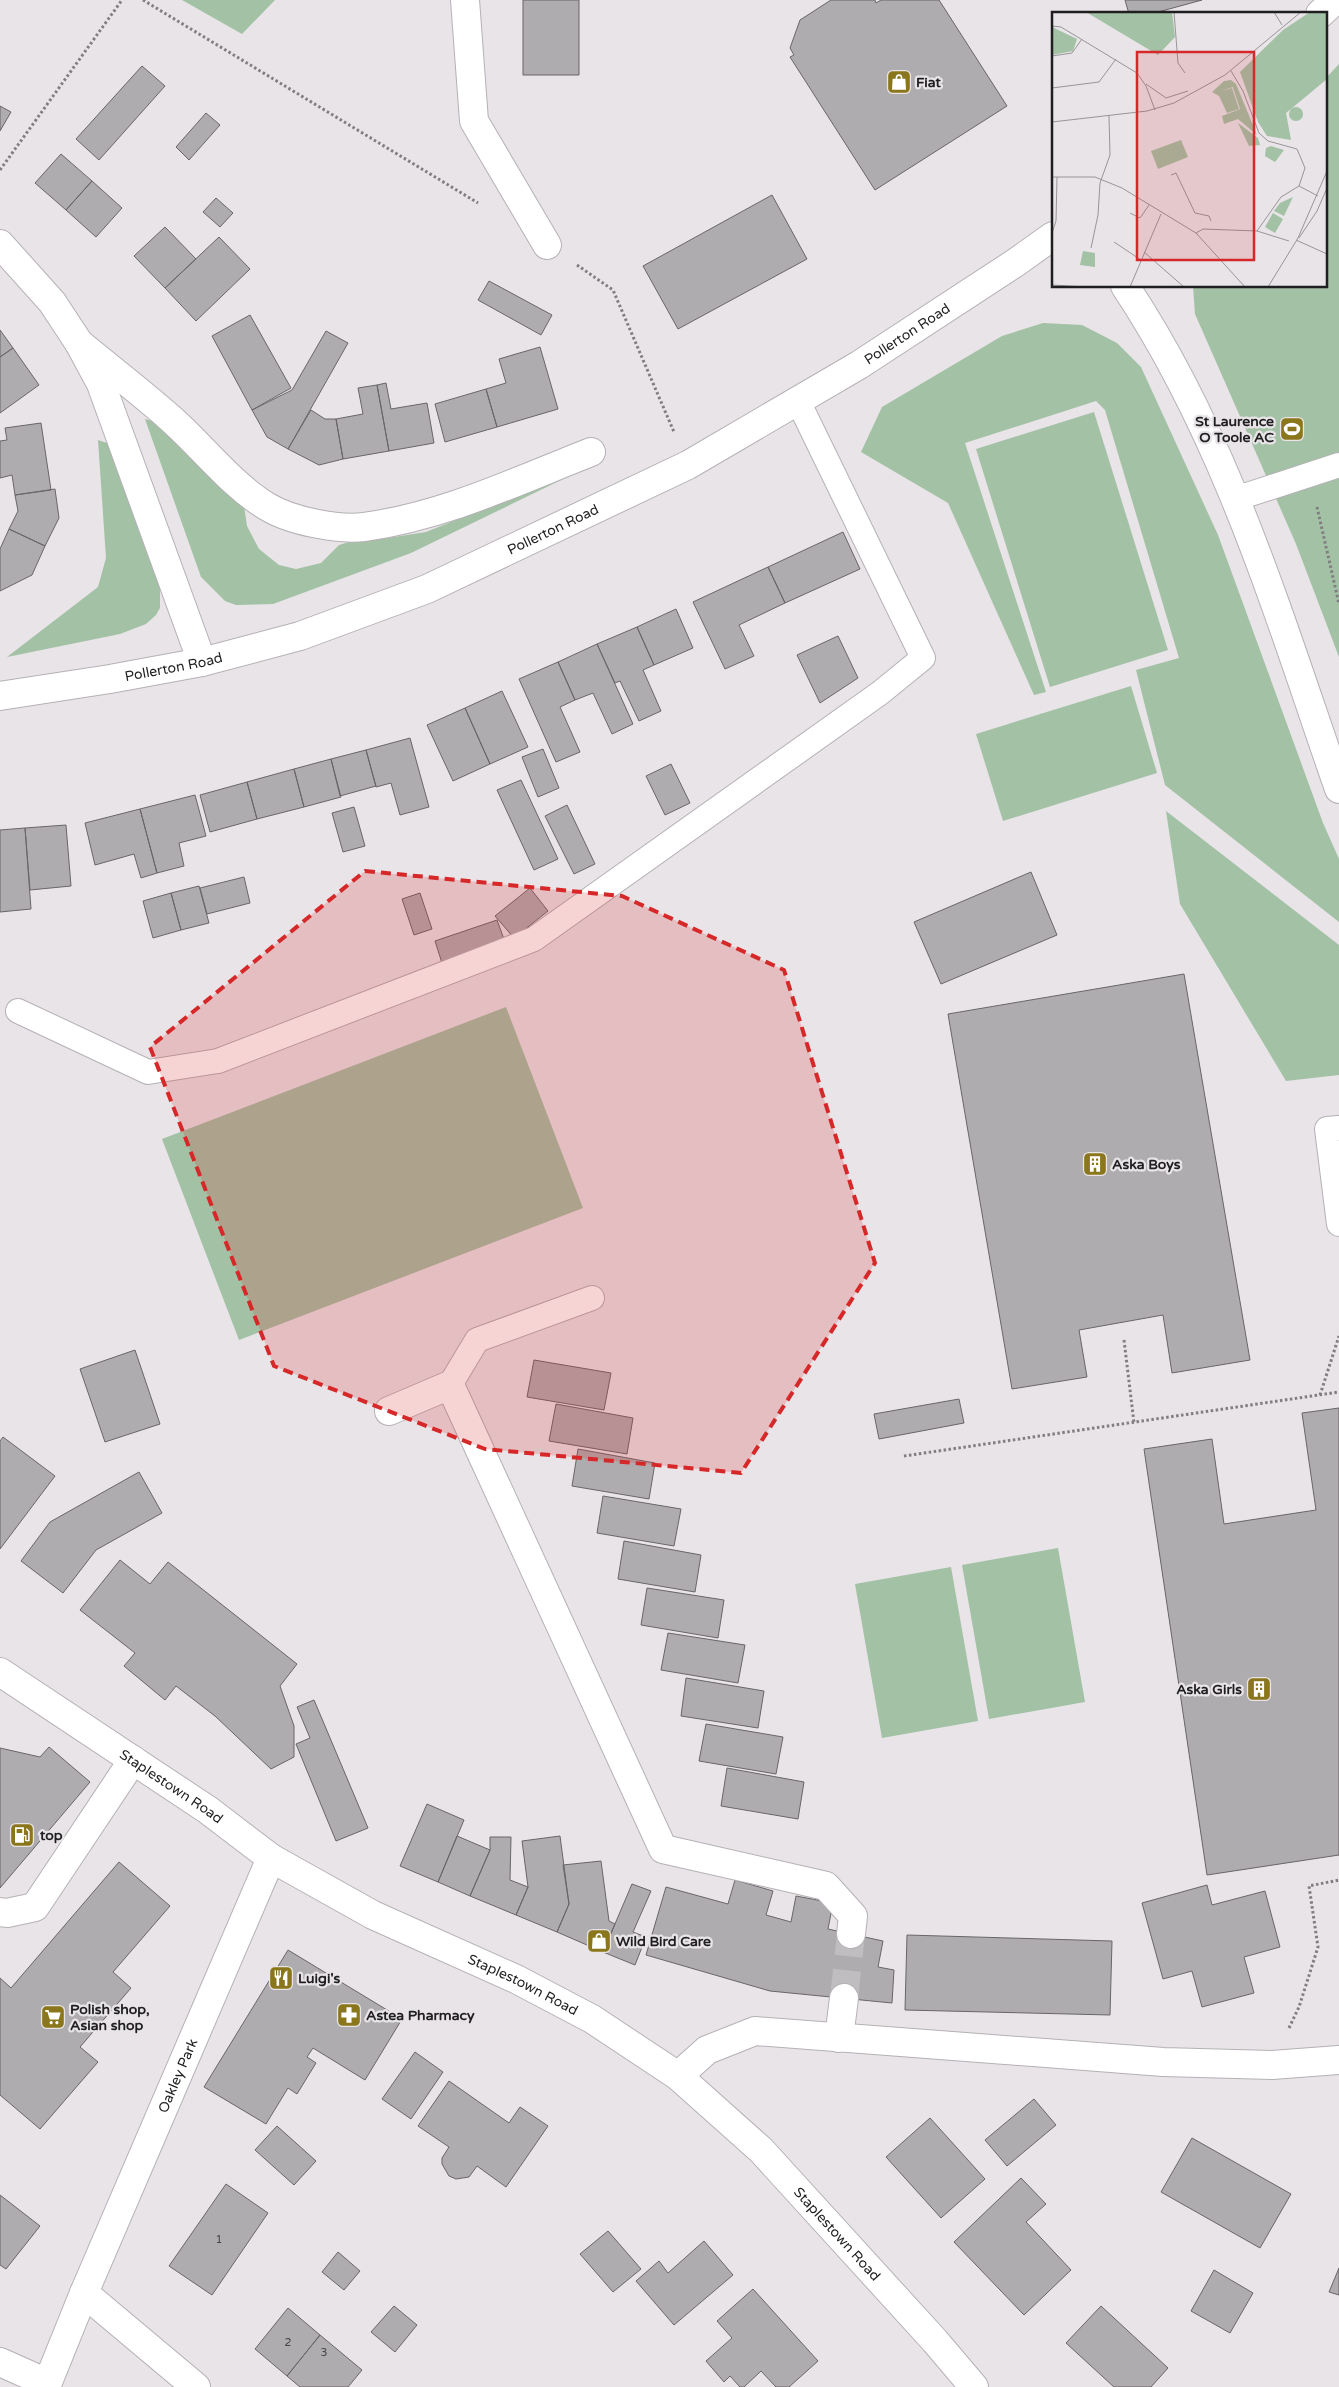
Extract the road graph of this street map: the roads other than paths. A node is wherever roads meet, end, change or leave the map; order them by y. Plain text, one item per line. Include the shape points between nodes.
1 (465, 0) edge
2 (1335, 0) edge
3 (1322, 12) edge
4 (1052, 237) edge
5 (0, 244) edge
6 (547, 245) road end
7 (1126, 288) edge
8 (79, 343) junction
9 (798, 401) junction
10 (591, 452) dead end
11 (1339, 465) edge
12 (1235, 499) junction
13 (202, 662) junction
14 (0, 696) edge
15 (1339, 789) edge
16 (18, 1011) dead end
17 (1339, 1128) edge
18 (1339, 1224) edge
19 (592, 1298) dead end
20 (450, 1385) junction
21 (389, 1411) dead end
22 (0, 1672) edge
23 (132, 1760) junction
24 (271, 1858) junction
25 (0, 1912) edge
26 (851, 1934) tunnel mouth
27 (844, 1998) tunnel mouth
28 (839, 2038) junction
29 (1339, 2060) edge
30 (678, 2076) junction
31 (84, 2293) junction
32 (0, 2362) edge
33 (47, 2385) edge
34 (196, 2387) edge
35 (974, 2387) edge

1 - 6 street via 474,121
2 - 3 street
4 - 9 street, Pollerton Road via 859,365
5 - 8 street via 52,302
7 - 12 street via 1179,376 1214,445
8 - 10 street via 170,418 249,494 269,508 292,517 363,527 452,507
8 - 13 street via 102,384
9 - 13 street, Pollerton Road via 688,465 427,589 300,636
9 - 16 lane via 923,658 880,693 534,939 218,1061 148,1072
11 - 12 lane
12 - 15 street
13 - 14 street, Pollerton Road
17 - 18 lane via 1327,1129
19 - 20 lane via 477,1340
20 - 21 street
20 - 26 street via 664,1849 826,1886 853,1916
22 - 23 street, Staplestown Road
23 - 24 street, Staplestown Road via 208,1810
23 - 25 street via 35,1907
24 - 30 street, Staplestown Road via 373,1915 516,1979 592,2020
24 - 31 street, Oakley Park
27 - 28 street
28 - 29 street via 1163,2062 1272,2065
28 - 30 street via 756,2031 706,2050
30 - 35 street, Staplestown Road via 761,2150
31 - 33 street, Oakley Park
31 - 34 street
32 - 33 street

